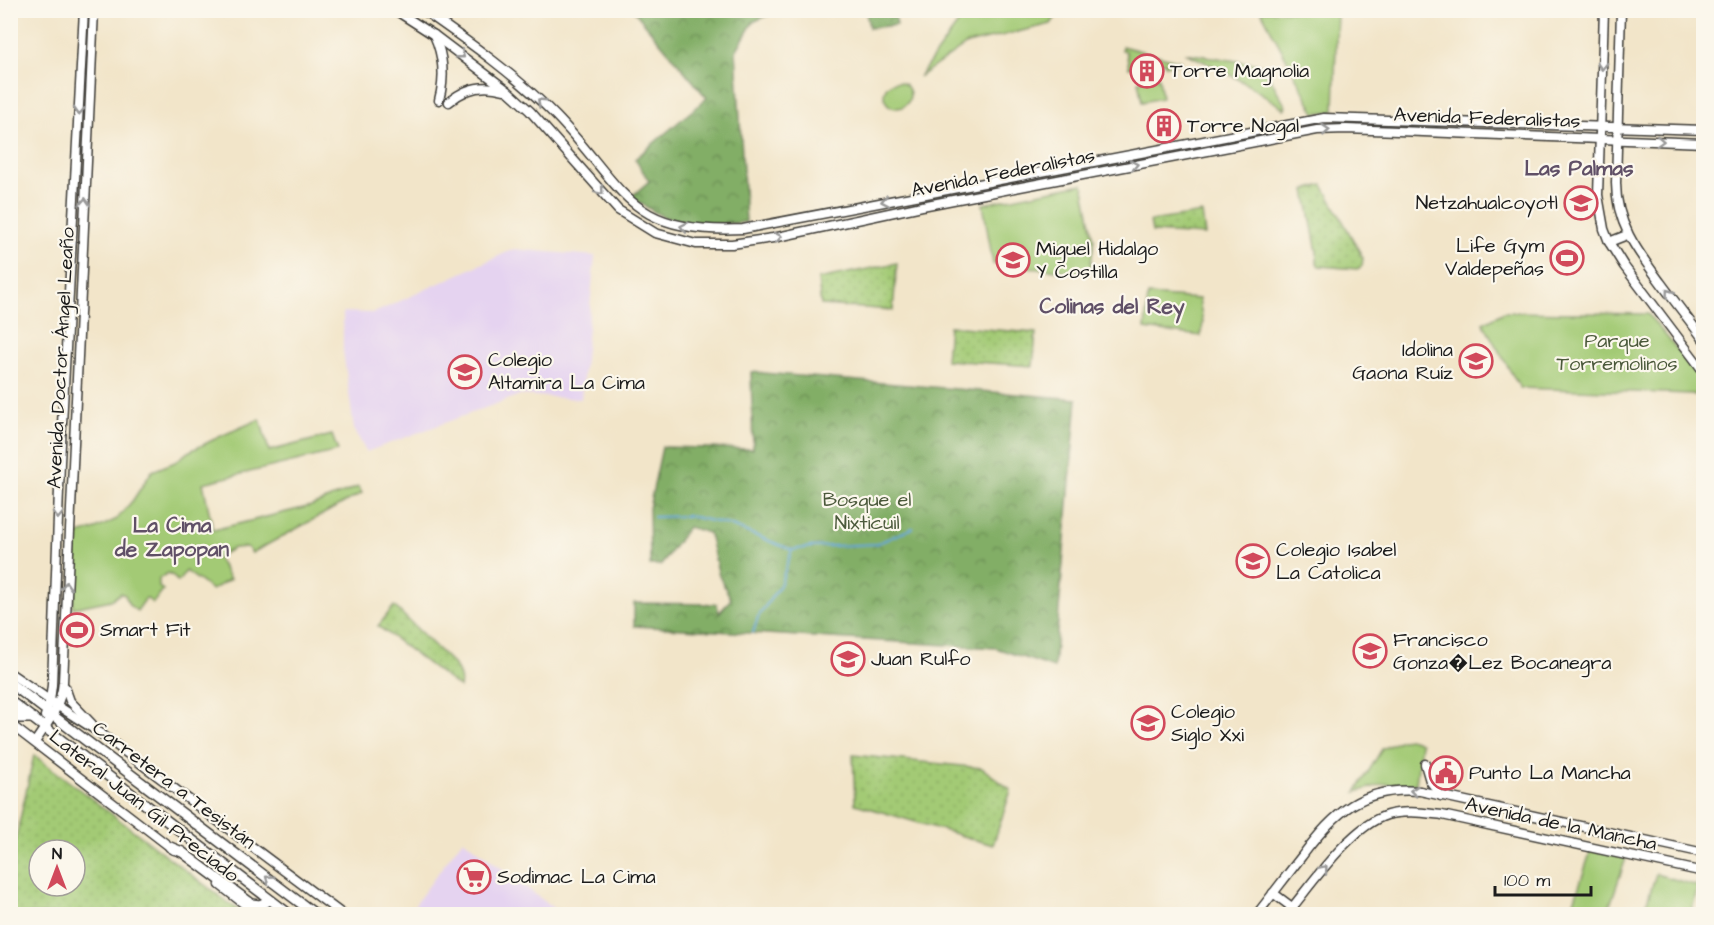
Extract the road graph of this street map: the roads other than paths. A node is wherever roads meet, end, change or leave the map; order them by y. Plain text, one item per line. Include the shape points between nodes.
1 (84, 10) edge
2 (94, 10) edge
3 (395, 10) edge
4 (423, 10) edge
5 (1604, 10) edge
6 (1622, 10) edge
7 (434, 35) junction
8 (81, 72) junction
9 (91, 72) junction
10 (508, 91) junction
11 (439, 100) dead end
12 (449, 102) dead end
13 (1599, 126) junction
14 (1617, 127) junction
15 (1704, 130) edge
16 (1599, 139) junction
17 (1617, 140) junction
18 (1704, 143) edge
19 (1627, 235) junction
20 (1609, 242) junction
21 (1704, 340) edge
22 (1704, 372) edge
23 (55, 612) junction
24 (65, 612) junction
25 (10, 673) edge
26 (63, 682) junction
27 (10, 683) edge
28 (10, 701) edge
29 (54, 704) junction
30 (10, 712) edge
31 (50, 713) junction
32 (10, 724) edge
33 (40, 724) junction
34 (98, 731) junction
35 (33, 741) junction
36 (1425, 764) dead end
37 (1441, 796) junction
38 (170, 847) junction
39 (1704, 853) edge
40 (1704, 872) edge
41 (1273, 893) junction
42 (270, 900) junction
43 (1290, 911) edge
44 (257, 915) edge
45 (288, 915) edge
46 (315, 915) edge
47 (342, 915) edge
48 (1257, 915) edge

1 - 8 street, Avenida Doctor Ángel Leaño
2 - 9 street, Avenida Doctor Ángel Leaño
3 - 7 street, Avenida Federalistas
13 -> 4 street, Avenida Federalistas via 1310,119 743,229 695,229 659,220 631,203 557,116
5 -> 13 street
6 - 14 street
7 -> 10 street, Avenida Federalistas
7 - 11 street via 443,66
8 - 9 street
8 -> 23 street, Avenida Doctor Ángel Leaño
24 -> 9 street, Avenida Doctor Ángel Leaño
10 - 12 street via 476,88
10 -> 16 street, Avenida Federalistas via 550,132 618,210 655,233 696,244 773,238 1317,130
13 - 14 street, Avenida Federalistas
13 - 16 street
14 - 15 street, Avenida Federalistas
14 - 17 street
16 - 17 street, Avenida Federalistas
16 - 20 street via 1599,205
17 -> 18 street, Avenida Federalistas
17 - 19 street via 1616,192
19 - 20 street
21 -> 19 street
20 - 22 street
23 - 24 street
23 - 29 street, Avenida Doctor Ángel Leaño
24 - 26 street, Avenida Doctor Ángel Leaño
25 - 29 street, Lateral Juan Gil Preciado
26 - 29 street, Avenida Doctor Ángel Leaño via 61,699
26 - 34 street via 70,701
27 - 31 main road, Carretera a Tesistán
28 - 33 main road, Carretera a Tesistán
29 - 31 street
29 - 34 street, Lateral Juan Gil Preciado
30 - 33 main road
31 - 33 street
46 -> 31 main road, Carretera a Tesistán
32 - 35 street, Lateral Juan Gil Preciado
33 - 35 street
33 - 42 main road, Carretera a Tesistán
34 - 47 street
35 - 38 street, Lateral Juan Gil Preciado
36 - 37 street via 1430,781
37 - 39 street, Avenida de la Mancha
37 -> 41 street, Avenida de la Mancha via 1391,791 1365,798 1336,815 1323,828
38 - 42 main road via 252,904
38 - 44 street, Lateral Juan Gil Preciado
43 -> 40 street, Avenida de la Mancha via 1366,825 1400,813 1442,815
41 - 43 street
41 - 48 street, Avenida de la Mancha
42 - 45 main road, Carretera a Tesistán

